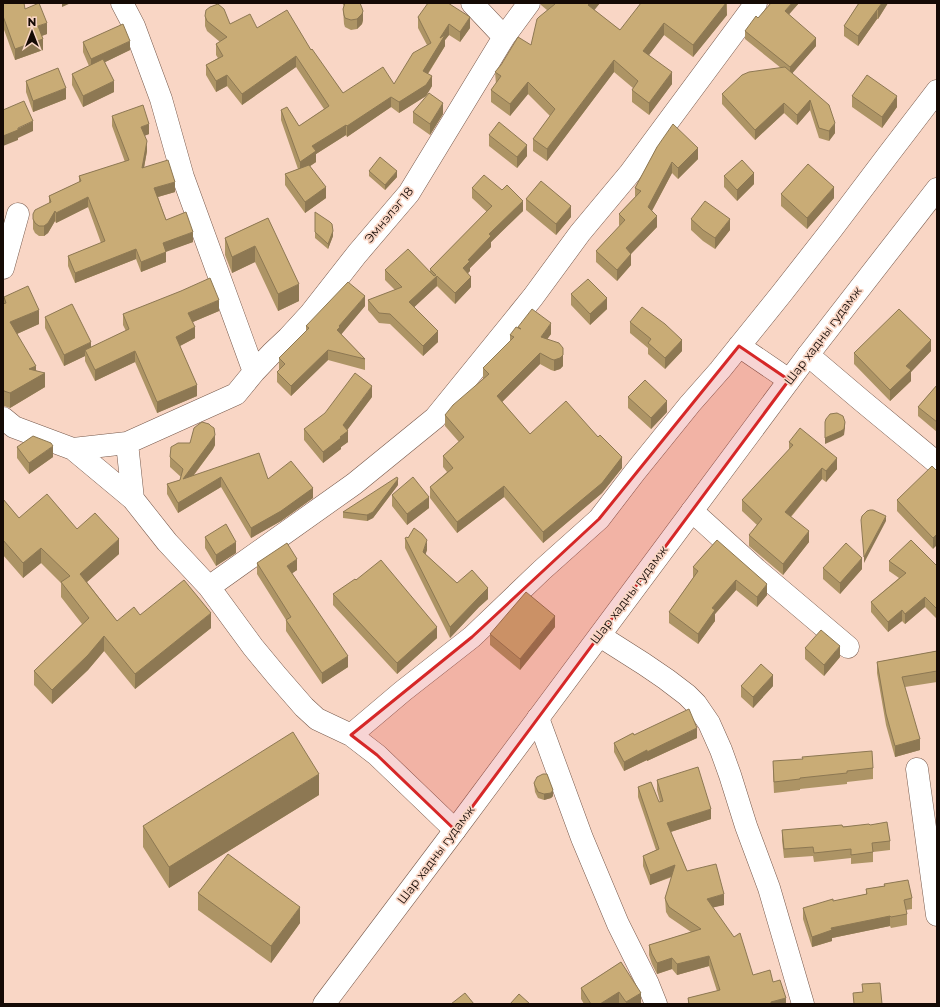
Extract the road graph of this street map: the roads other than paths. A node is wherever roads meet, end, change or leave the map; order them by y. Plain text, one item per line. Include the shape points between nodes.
1 (122, 3) edge
2 (472, 3) edge
3 (529, 3) edge
4 (756, 3) edge
5 (504, 37) junction
6 (937, 91) edge
7 (937, 189) edge
8 (18, 214) dead end
9 (3, 268) edge
10 (739, 346) junction
11 (808, 355) junction
12 (254, 372) junction
13 (790, 380) junction
14 (3, 418) edge
15 (127, 443) junction
16 (73, 449) junction
17 (937, 463) edge
18 (132, 499) junction
19 (692, 511) junction
20 (209, 588) junction
21 (600, 636) junction
22 (848, 647) dead end
23 (538, 718) junction
24 (351, 735) junction
25 (917, 769) dead end
26 (930, 817) edge
27 (455, 830) junction
28 (937, 915) edge
29 (324, 1004) edge
30 (656, 1004) edge
31 (802, 1004) edge

1 - 12 street via 134,26 161,99 183,177
2 - 5 street
3 - 5 street, Эмнэлэг 18
4 - 20 street via 630,173 580,233 534,297 435,418 354,484
5 - 12 street, Эмнэлэг 18 via 409,193 310,314
6 - 10 street
7 - 11 street, Шар хадны гудамж
8 - 9 street
10 - 13 street
10 - 24 street via 635,472 599,520 472,637
11 - 13 street, Шар хадны гудамж
11 - 17 street
12 - 15 street, Эмнэлэг 18 via 236,394
13 - 19 street, Шар хадны гудамж
14 - 16 street via 14,427
15 - 16 street, Эмнэлэг 18
15 - 18 street
16 - 18 street
18 - 20 street
19 - 21 street, Шар хадны гудамж
19 - 22 street
20 - 24 street via 253,647 304,708 317,719
21 - 23 street, Шар хадны гудамж
21 - 31 street via 687,695 709,723 769,888
23 - 27 street, Шар хадны гудамж
23 - 30 street via 582,838 618,924
24 - 27 street via 377,755
25 - 26 street
26 - 28 street
27 - 29 street, Шар хадны гудамж

